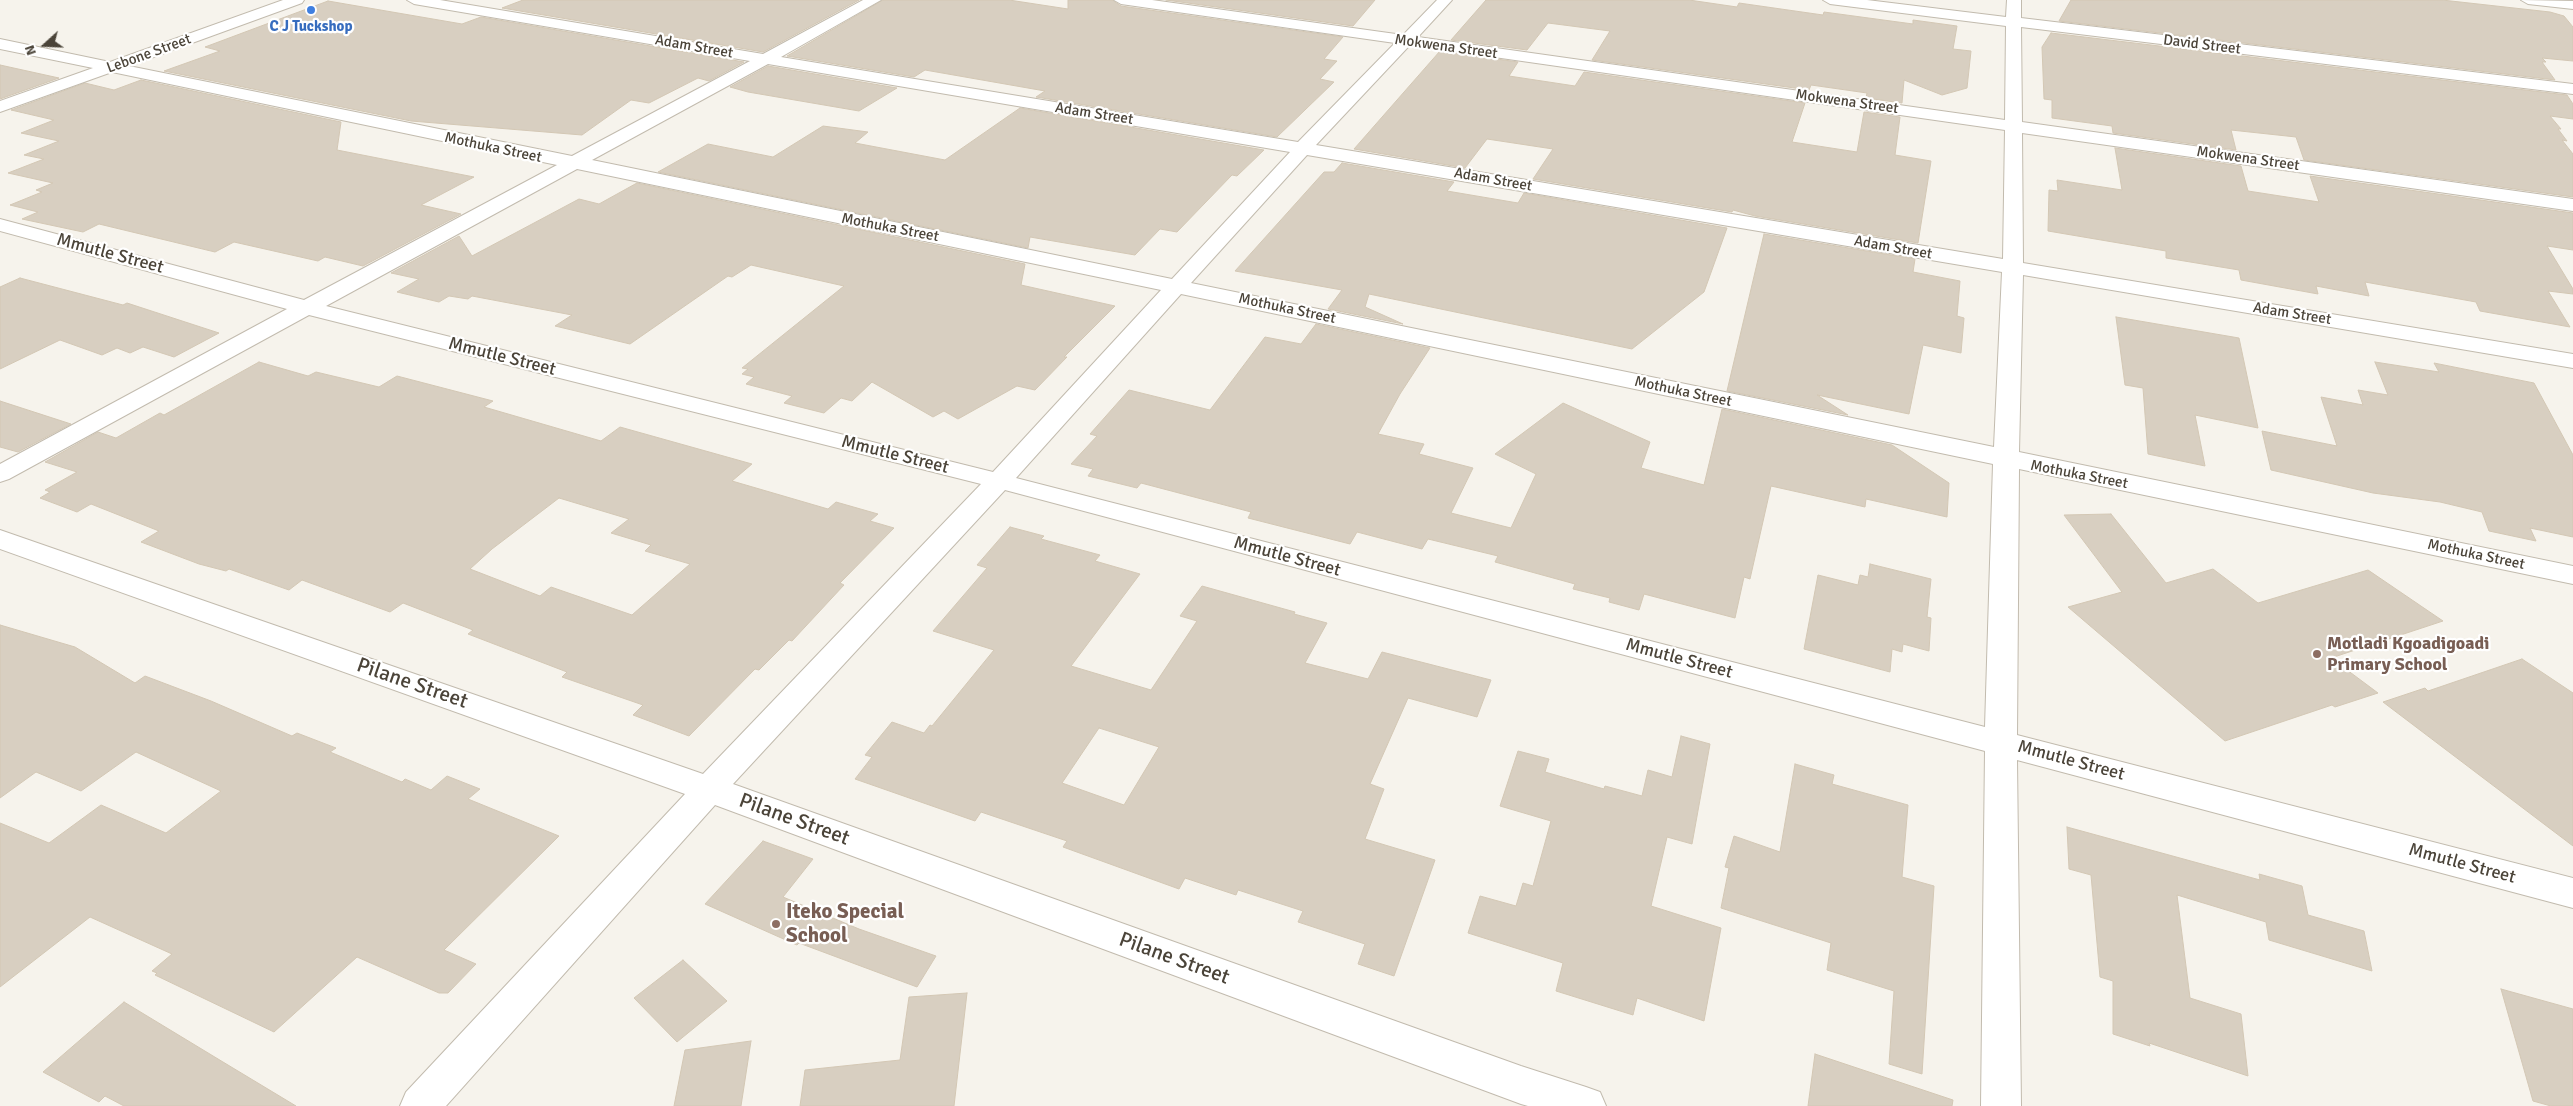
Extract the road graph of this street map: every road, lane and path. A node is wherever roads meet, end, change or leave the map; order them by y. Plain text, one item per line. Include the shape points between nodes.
1 (297, 0) edge
2 (414, 0) edge
3 (874, 0) edge
4 (1122, 0) edge
5 (1445, 0) edge
6 (1830, 0) edge
7 (2528, 0) edge
8 (2573, 5) edge
9 (2014, 11) edge
10 (1406, 41) junction
11 (0, 44) edge
12 (764, 59) junction
13 (110, 68) junction
14 (2573, 89) edge
15 (0, 107) edge
16 (2015, 126) junction
17 (1303, 148) junction
18 (572, 164) junction
19 (2573, 205) edge
20 (0, 224) edge
21 (2013, 268) junction
22 (1176, 286) junction
23 (307, 308) junction
24 (2573, 361) edge
25 (2006, 460) junction
26 (0, 474) edge
27 (1000, 481) junction
28 (0, 539) edge
29 (2573, 575) edge
30 (2001, 743) junction
31 (710, 789) junction
32 (2573, 893) edge
33 (420, 1106) edge
34 (1586, 1106) edge
35 (2000, 1106) edge

1 - 13 street, Lebone Street
2 - 12 street, Adam Street
3 - 12 street
4 - 10 street, Mokwena Street
5 - 10 street
6 - 9 street, David Street
7 - 8 street
9 - 14 street, David Street
9 - 16 street
10 - 16 street, Mokwena Street
10 - 17 street
11 - 13 street, Mothuka Street
12 - 17 street, Adam Street
12 - 18 street
13 - 15 street, Lebone Street
13 - 18 street, Mothuka Street
16 - 19 street, Mokwena Street
16 - 21 street
17 - 21 street, Adam Street
17 - 22 street
18 - 22 street, Mothuka Street
18 - 23 street
20 - 23 street, Mmutle Street
21 - 24 street, Adam Street
21 - 25 street
22 - 25 street, Mothuka Street
22 - 27 street
23 - 26 street
23 - 27 street, Mmutle Street
25 - 29 street, Mothuka Street
25 - 30 street
27 - 30 street, Mmutle Street
27 - 31 street
28 - 31 street, Pilane Street
30 - 32 street, Mmutle Street
30 - 35 street
31 - 33 street
31 - 34 street, Pilane Street

